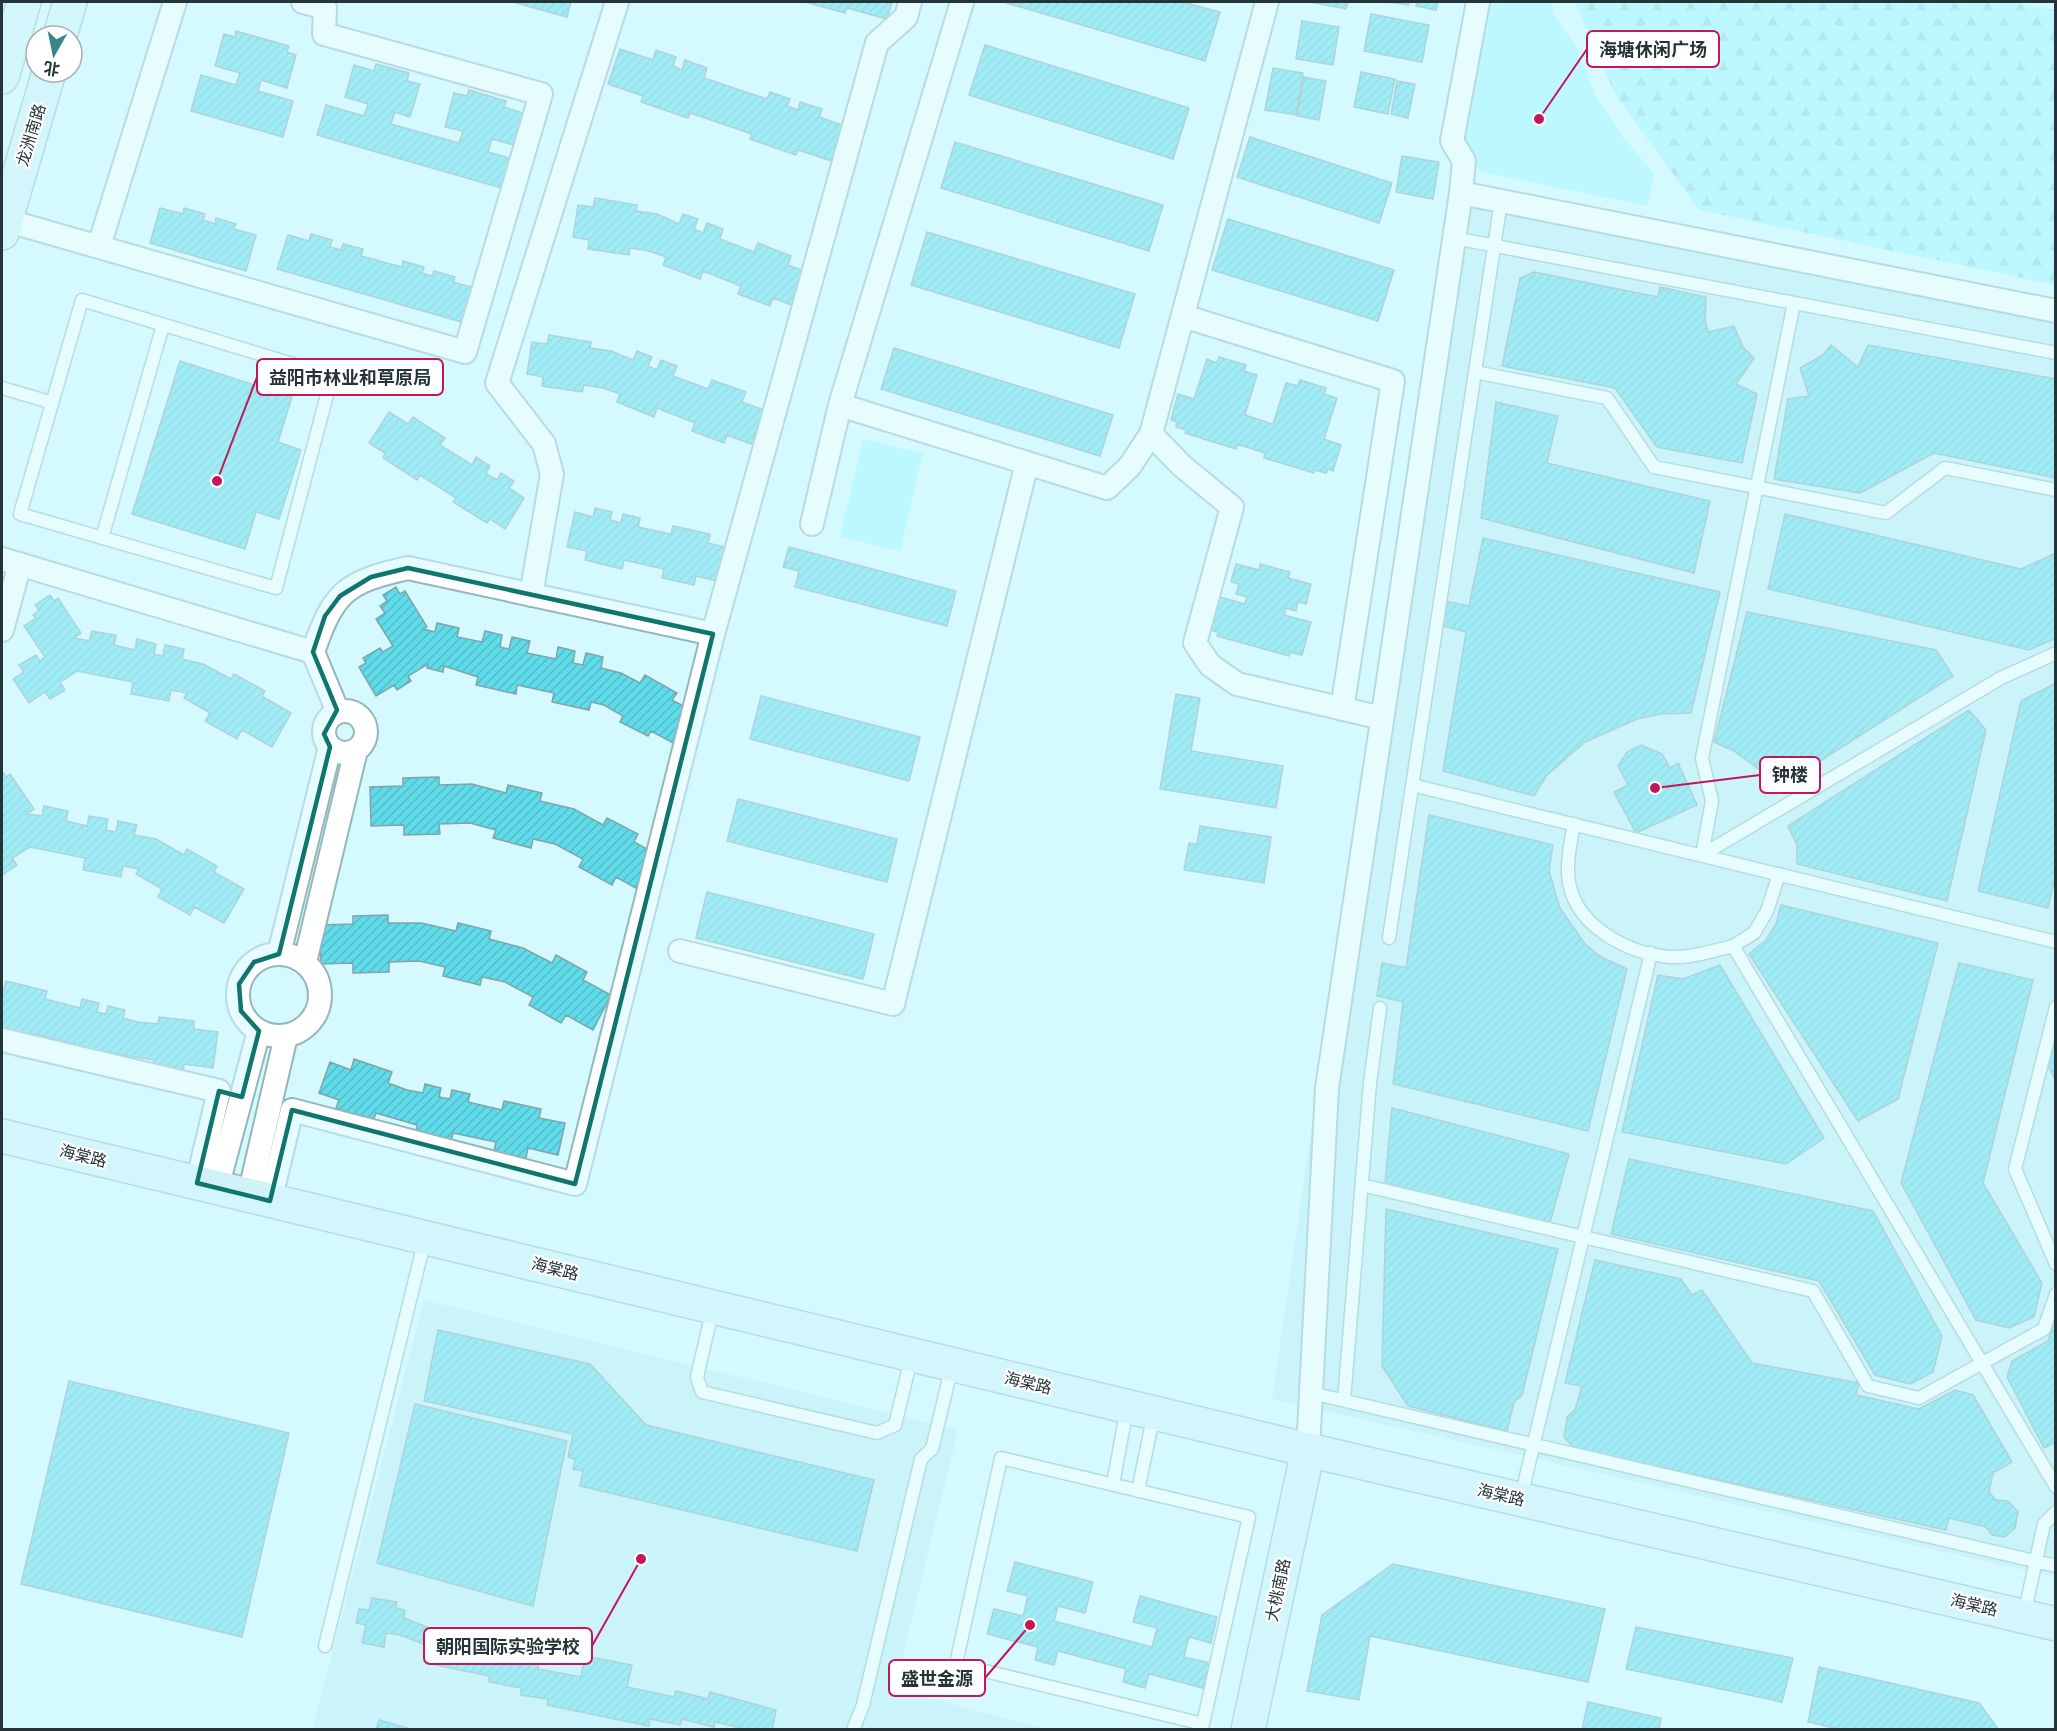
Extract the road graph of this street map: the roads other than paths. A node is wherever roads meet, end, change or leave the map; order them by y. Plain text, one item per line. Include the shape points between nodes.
1 (24, 2) edge
2 (70, 2) edge
3 (175, 2) edge
4 (303, 2) edge
5 (617, 2) edge
6 (910, 2) edge
7 (962, 2) edge
8 (1267, 2) edge
9 (1478, 2) edge
10 (327, 5) edge
11 (64, 24) edge
12 (2, 77) edge
13 (45, 84) edge
14 (1461, 193) junction
15 (1500, 201) junction
16 (3, 226) edge
17 (1454, 238) junction
18 (99, 246) junction
19 (1494, 246) junction
20 (1794, 303) junction
21 (2055, 311) edge
22 (1183, 316) junction
23 (163, 325) junction
24 (2055, 353) edge
25 (1475, 372) junction
26 (2, 388) edge
27 (50, 402) junction
28 (840, 405) junction
29 (1151, 434) junction
30 (1027, 463) junction
31 (1757, 487) junction
32 (2055, 490) edge
33 (812, 524) dead end
34 (102, 538) junction
35 (11, 562) edge
36 (531, 595) junction
37 (2, 630) edge
38 (713, 634) junction
39 (313, 652) junction
40 (2055, 653) edge
41 (1342, 709) junction
42 (338, 712) junction
43 (1382, 718) junction
44 (330, 747) junction
45 (356, 750) junction
46 (1412, 785) junction
47 (1574, 824) junction
48 (1702, 855) junction
49 (1779, 874) junction
50 (1389, 938) dead end
51 (2055, 942) edge
52 (1733, 946) junction
53 (680, 951) dead end
54 (1651, 953) junction
55 (279, 954) junction
56 (305, 962) junction
57 (2055, 1007) edge
58 (1380, 1008) dead end
59 (259, 1031) junction
60 (285, 1036) junction
61 (2, 1040) edge
62 (219, 1091) junction
63 (242, 1097) junction
64 (270, 1104) junction
65 (292, 1110) junction
66 (2, 1136) edge
67 (207, 1185) junction
68 (1362, 1185) junction
69 (259, 1198) junction
70 (1583, 1237) junction
71 (425, 1238) junction
72 (2055, 1264) edge
73 (2055, 1294) edge
74 (713, 1307) junction
75 (912, 1355) junction
76 (1982, 1363) junction
77 (952, 1365) junction
78 (1311, 1393) junction
79 (1344, 1400) junction
80 (1140, 1410) junction
81 (1534, 1444) junction
82 (1308, 1450) junction
83 (1113, 1484) junction
84 (2055, 1487) edge
85 (1138, 1491) junction
86 (1520, 1500) junction
87 (2055, 1512) edge
88 (2035, 1561) junction
89 (2055, 1566) edge
90 (2023, 1617) junction
91 (2055, 1624) edge
92 (325, 1646) dead end
93 (853, 1730) edge
94 (1248, 1730) edge

1 - 12 street
2 - 11 street
3 - 18 street
4 - 10 street
5 - 36 street via 497,383 544,444 552,474
6 - 38 street via 906,17 877,43
7 - 28 street
8 - 22 street
9 - 14 street via 1452,141 1464,161
10 - 18 street via 324,34 541,94 465,352
13 - 16 street, 龙洲南路
14 - 15 street
14 - 17 street
15 - 19 lane
15 - 21 street
16 - 18 street
17 - 19 lane
17 - 43 street
19 - 20 lane
19 - 25 lane
20 - 24 lane
20 - 31 lane
22 - 29 street
22 - 41 street via 1393,381
23 - 27 lane via 82,300
23 - 34 lane
23 - 34 lane via 332,376 276,588
25 - 31 lane via 1607,398 1654,467
25 - 46 lane
26 - 27 lane
27 - 34 lane via 20,514
28 - 30 street
28 - 33 street
29 - 30 street via 1130,466 1107,488
29 - 41 street via 1182,466 1232,507 1195,644 1210,665 1237,684
30 - 53 street via 893,1004
31 - 32 lane via 1886,513 1945,468
31 - 48 lane via 1702,758 1712,801
35 - 37 street
35 - 39 street
36 - 38 street
36 - 39 street via 408,568 370,577 340,596 325,616
38 - 65 street via 575,1184
39 - 42 street
40 - 48 lane via 2001,678
41 - 43 street
42 - 44 street via 325,727
42 - 45 street via 352,712 363,720 365,740
43 - 78 street via 1327,1088
44 - 45 street via 343,753
44 - 55 street
45 - 56 street
46 - 47 lane
46 - 50 lane
47 - 48 lane
47 - 54 lane via 1568,876 1580,911 1603,935
48 - 49 lane
49 - 51 lane
49 - 52 lane via 1767,911 1754,933
52 - 54 lane via 1698,955 1670,957
52 - 76 lane
54 - 70 lane
55 - 56 street
55 - 59 street via 254,962 239,984 241,1011
56 - 60 street via 320,985 321,999 310,1023
57 - 72 lane via 2015,1169
58 - 68 lane
59 - 60 street
59 - 63 street
60 - 64 street
61 - 62 street
62 - 63 street
62 - 67 street
63 - 64 street
63 - 67 street
64 - 65 street
64 - 69 street
65 - 69 street
66 - 67 street, 海棠路
67 - 69 street, 海棠路
68 - 70 lane
68 - 79 lane
69 - 71 street, 海棠路
70 - 76 lane via 1812,1291 1868,1386 1919,1398
70 - 81 lane
71 - 74 street, 海棠路
71 - 92 lane
73 - 76 lane via 2044,1329
74 - 75 street, 海棠路
74 - 75 lane via 697,1377 702,1392 877,1432 895,1425
75 - 77 street, 海棠路
76 - 84 lane
77 - 80 street, 海棠路
77 - 93 lane via 932,1449 921,1460 863,1705
78 - 79 lane
78 - 82 street
79 - 81 lane
80 - 82 street, 海棠路
80 - 83 lane
80 - 85 lane
81 - 86 lane
81 - 88 lane
82 - 86 street, 海棠路
82 - 94 street, 大桃南路
83 - 85 lane
83 - 85 lane via 1000,1458 956,1664 1203,1724 1248,1517
86 - 90 street, 海棠路
87 - 88 lane via 2044,1524
88 - 89 lane
88 - 90 lane
90 - 91 street, 海棠路

